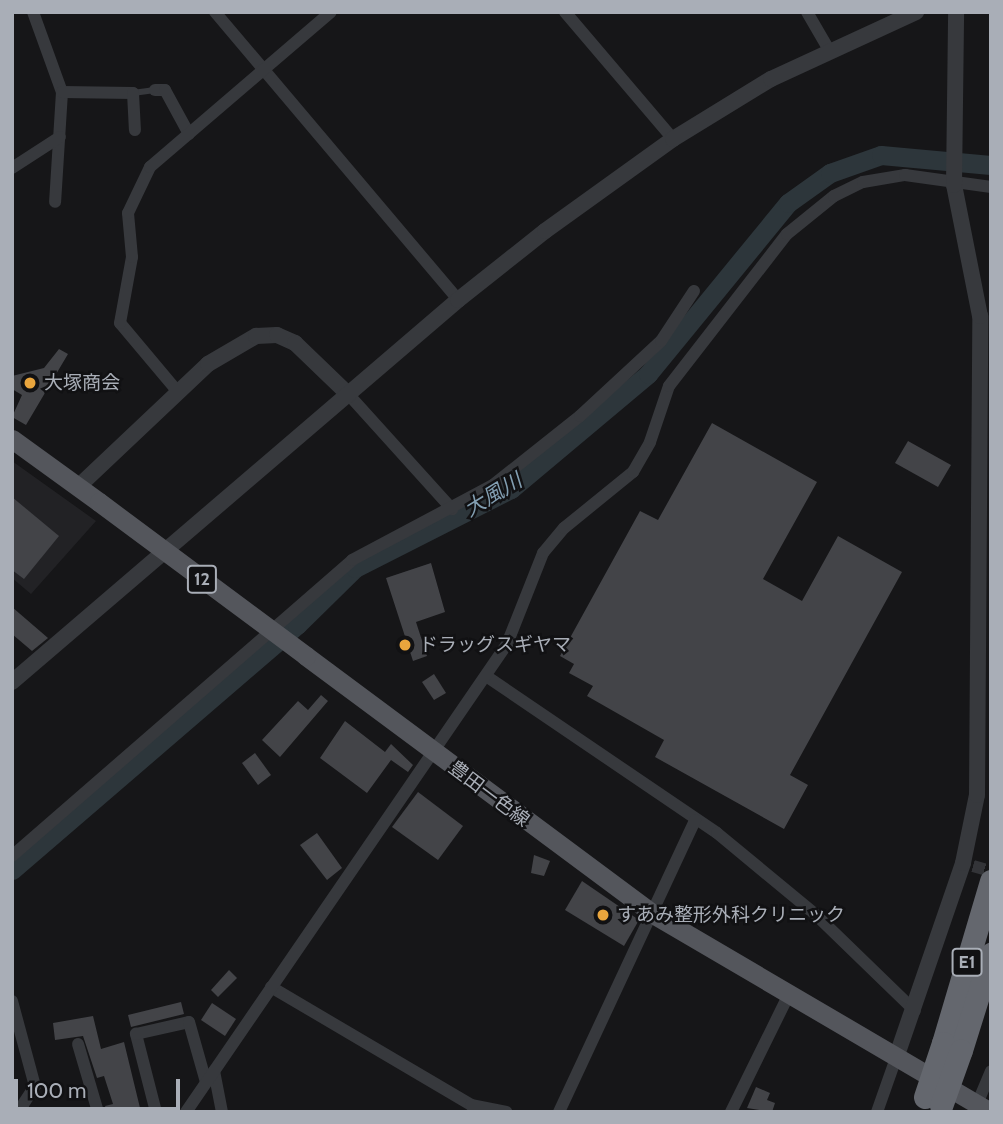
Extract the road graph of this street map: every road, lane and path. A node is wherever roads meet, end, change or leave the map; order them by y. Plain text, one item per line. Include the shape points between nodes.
1 (33, 12) edge
2 (215, 12) edge
3 (331, 12) edge
4 (565, 12) edge
5 (807, 12) edge
6 (916, 12) edge
7 (956, 12) edge
8 (829, 50) junction
9 (263, 69) junction
10 (155, 90) joint
11 (62, 92) junction
12 (133, 93) junction
13 (135, 130) dead end
14 (189, 134) junction
15 (60, 137) junction
16 (673, 139) junction
17 (12, 168) edge
18 (954, 185) junction
19 (991, 187) edge
20 (54, 202) dead end
21 (694, 291) dead end
22 (458, 300) junction
23 (178, 392) junction
24 (349, 395) junction
25 (986, 435) edge
26 (12, 439) edge
27 (79, 486) junction
28 (452, 509) junction
29 (486, 676) junction
30 (12, 682) edge
31 (436, 754) junction
32 (695, 820) junction
33 (12, 856) edge
34 (991, 881) edge
35 (653, 914) junction
36 (991, 954) edge
37 (271, 987) junction
38 (788, 996) junction
39 (12, 1000) edge
40 (915, 1011) junction
41 (78, 1044) dead end
42 (952, 1047) junction
43 (896, 1058) junction
44 (991, 1071) edge
45 (210, 1077) junction
46 (931, 1106) edge
47 (980, 1109) edge
48 (25, 1112) edge
49 (98, 1112) edge
50 (156, 1112) edge
51 (186, 1112) edge
52 (222, 1112) edge
53 (506, 1112) edge
54 (559, 1112) edge
55 (731, 1112) edge
56 (877, 1112) edge

1 - 11 street
2 - 9 street
3 - 9 street
4 - 16 street
5 - 8 street
6 - 8 street
7 - 18 street
8 - 16 street via 771,79
9 - 14 street
9 - 22 street
10 - 12 lane
10 - 14 street via 165,90
11 - 12 street
11 - 15 street
12 - 13 street
14 - 23 street via 150,167 128,213 132,257 120,323
15 - 17 street
15 - 20 street
16 - 22 street
18 - 19 street
18 - 25 street via 978,286
18 - 29 street via 905,175 863,182 834,196 788,234 669,386 650,442 632,472 564,528 543,554 508,644
21 - 28 street via 661,341 621,382 493,485
22 - 24 street
23 - 24 street via 230,349 267,334 307,352
23 - 27 street
24 - 28 street
24 - 30 street
25 - 40 street via 977,794 968,865
26 - 27 main road, 豊田一色線 / 12
27 - 31 main road, 豊田一色線 / 12, bridge
28 - 33 street via 352,560
29 - 31 street
29 - 32 street
31 - 35 main road, 豊田一色線 / 12
31 - 37 street
32 - 35 street
32 - 40 street via 815,914
34 - 42 highway, E1
35 - 38 main road, 豊田一色線 / 12
35 - 54 street via 618,978
36 - 42 highway, E1
37 - 45 street
37 - 53 street via 471,1105
38 - 43 main road, 豊田一色線 / 12
38 - 55 street
39 - 48 street via 35,1086 22,1106
40 - 43 street
41 - 49 street
42 - 46 highway, E1, bridge
43 - 47 main road, 豊田一色線 / 12
43 - 56 street
44 - 47 street
45 - 50 street via 189,1022 136,1034
45 - 51 street
45 - 52 street

